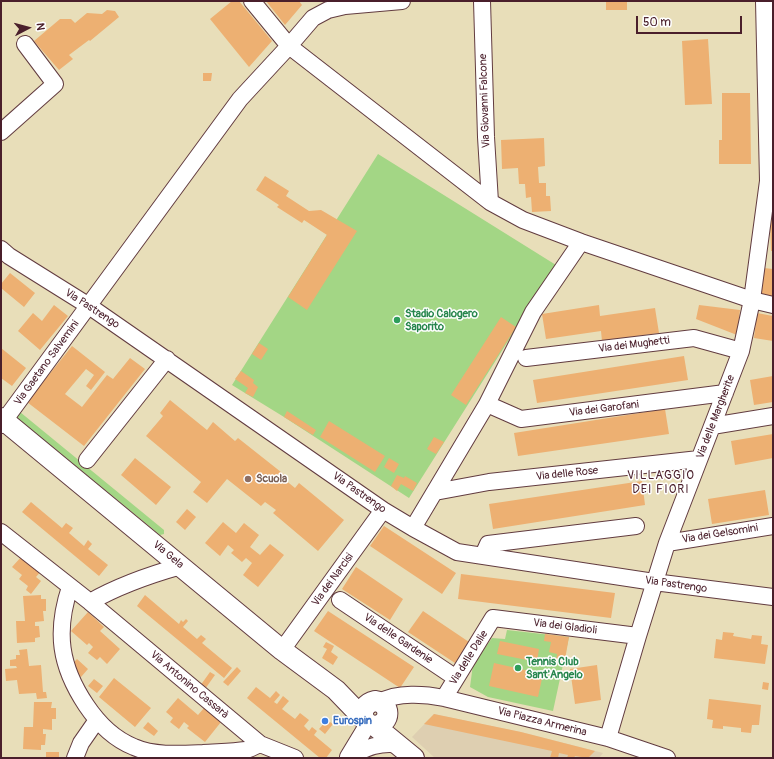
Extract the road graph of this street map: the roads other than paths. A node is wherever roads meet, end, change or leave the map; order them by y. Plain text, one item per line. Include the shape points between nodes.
1 (252, 1) edge
2 (402, 1) edge
3 (482, 1) edge
4 (764, 1) edge
5 (25, 44) dead end
6 (289, 46) junction
7 (1, 132) edge
8 (770, 181) edge
9 (490, 202) junction
10 (581, 242) junction
11 (4, 257) edge
12 (752, 300) junction
13 (773, 305) edge
14 (89, 306) junction
15 (741, 351) junction
16 (526, 358) dead end
17 (167, 360) junction
18 (725, 393) junction
19 (487, 404) junction
20 (773, 416) edge
21 (2, 421) edge
22 (712, 426) junction
23 (699, 459) junction
24 (87, 460) dead end
25 (434, 492) junction
26 (384, 510) junction
27 (636, 526) dead end
28 (773, 526) edge
29 (413, 528) junction
30 (1, 532) edge
31 (667, 543) junction
32 (483, 555) junction
33 (181, 566) junction
34 (654, 582) junction
35 (70, 587) junction
36 (773, 597) edge
37 (340, 600) dead end
38 (90, 602) junction
39 (493, 618) joint
40 (638, 636) junction
41 (282, 650) junction
42 (456, 678) junction
43 (444, 698) junction
44 (376, 715) junction
45 (97, 720) junction
46 (608, 738) junction
47 (260, 744) junction
48 (407, 752) edge
49 (348, 757) edge
50 (75, 758) edge
51 (295, 758) edge
52 (667, 758) edge

1 - 6 street
2 - 6 street, Via Gaetano Salvemini via 344,6 328,10 313,18
3 - 9 street, Via Giovanni Falcone
4 - 8 street, Via delle Margherite
5 - 7 street via 55,84
6 - 9 street
6 - 14 street, Via Gaetano Salvemini via 240,99
8 - 12 street, Via delle Margherite
9 - 10 street via 523,220
10 - 12 street
10 - 19 street via 533,312
11 - 14 street, Via Pastrengo
12 - 13 street
12 - 15 street, Via delle Margherite
14 - 17 street, Via Pastrengo
14 - 21 street, Via Gaetano Salvemini
15 - 16 street, Via dei Mughetti via 694,338
15 - 18 street, Via delle Margherite
17 - 24 street
17 - 26 street, Via Pastrengo
18 - 19 street, Via dei Garofani via 520,419
18 - 22 street, Via delle Margherite
19 - 25 street
20 - 22 street
21 - 33 main road, Via Gela
22 - 23 street, Via delle Margherite
23 - 25 street, Via delle Rose via 489,482
23 - 31 street, Via delle Margherite
25 - 29 street
26 - 29 street, Via Pastrengo
26 - 41 street, Via dei Narcisi
27 - 32 street via 488,544
28 - 31 street, Via dei Gelsomini
29 - 32 street, Via Pastrengo via 457,552
30 - 35 street, Via Antonino Cassarà
31 - 34 street, Via delle Margherite
32 - 34 street, Via Pastrengo
33 - 38 street via 107,592
33 - 41 main road, Via Gela
34 - 36 street, Via Pastrengo
34 - 40 street, Via delle Margherite
35 - 38 street, Via Antonino Cassarà
35 - 45 street via 64,606 62,626 65,661 73,684
37 - 42 street, Via delle Gardenie
38 - 47 street, Via Antonino Cassarà
39 - 40 street, Via dei Gladioli
39 - 42 street, Via delle Dalie
40 - 46 street, Via delle Margherite
41 - 44 main road, Via Gela via 336,690
42 - 43 street, Via delle Dalie
43 - 44 street, Via Piazza Armerina via 415,696
43 - 46 street, Via Piazza Armerina
44 - 48 main road, Via Gela
44 - 49 street
45 - 47 street via 116,737 134,747 167,754 247,750
45 - 50 street via 81,743
46 - 52 street, Via Piazza Armerina
47 - 51 street, Via Antonino Cassarà
48 - 49 street via 393,744 380,744

